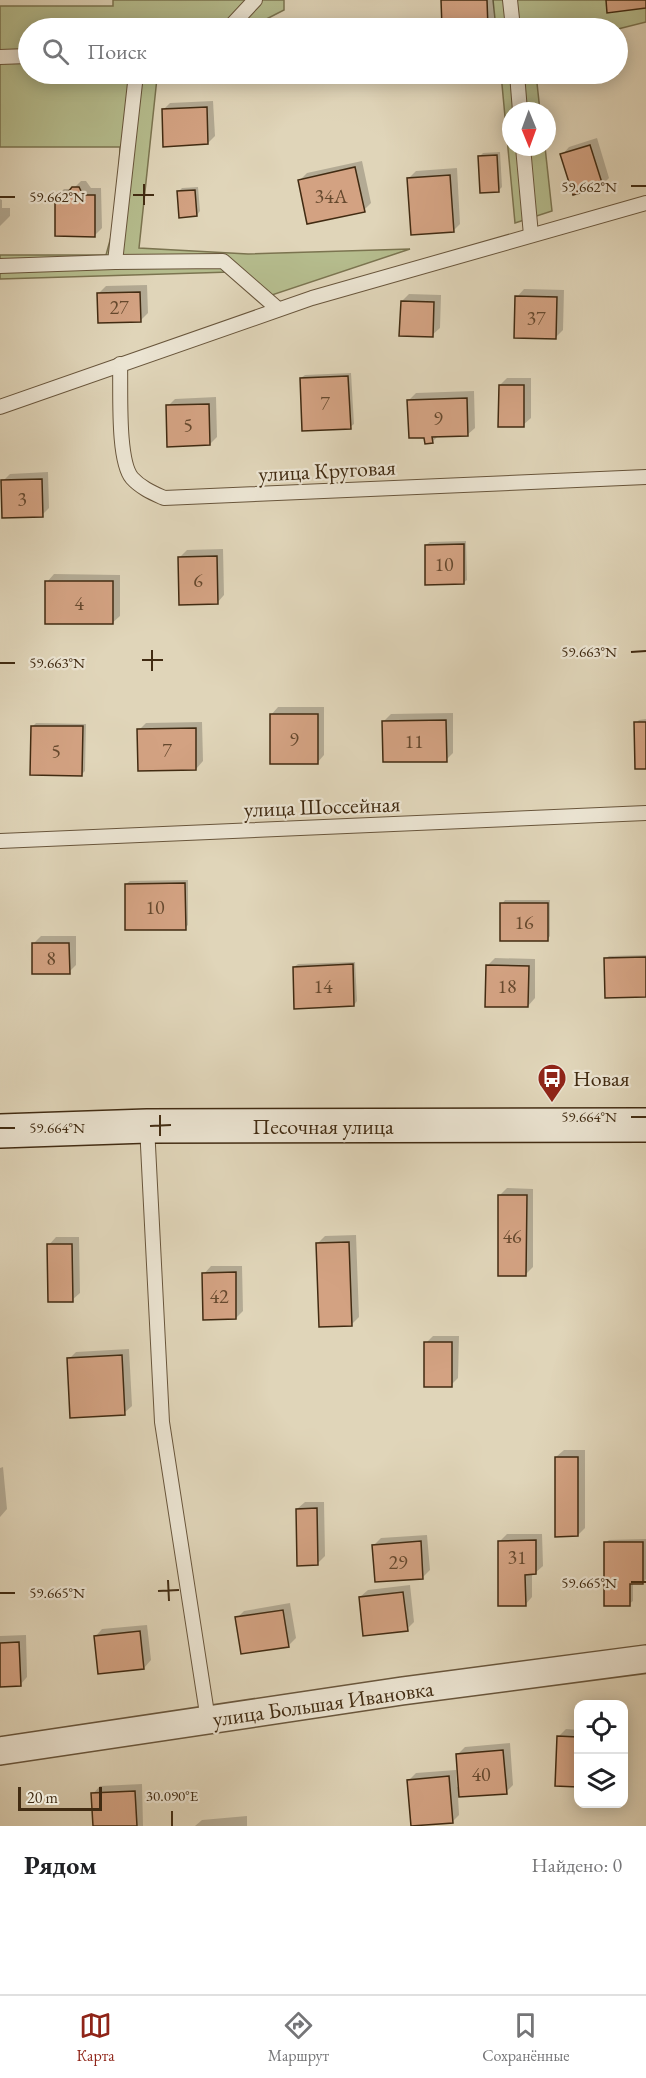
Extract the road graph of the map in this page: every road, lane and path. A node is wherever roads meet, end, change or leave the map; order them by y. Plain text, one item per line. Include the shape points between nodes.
1 (255, 0) edge
2 (510, 0) edge
3 (238, 18) edge
4 (512, 18) edge
5 (18, 56) edge
6 (0, 57) edge
7 (135, 84) edge
8 (518, 84) edge
9 (519, 102) edge
10 (524, 156) edge
11 (646, 203) edge
12 (531, 235) junction
13 (116, 262) junction
14 (0, 266) edge
15 (278, 309) junction
16 (120, 364) junction
17 (0, 407) edge
18 (646, 477) edge
19 (646, 813) edge
20 (0, 840) edge
21 (646, 1125) edge
22 (147, 1126) junction
23 (0, 1131) edge
24 (646, 1659) edge
25 (208, 1720) junction
26 (0, 1750) edge

1 - 3 lane
2 - 4 lane
5 - 6 lane
7 - 13 lane
8 - 9 lane
10 - 12 lane
11 - 12 lane
12 - 15 lane
13 - 14 lane
13 - 15 lane via 223,261
15 - 16 lane
16 - 17 lane
16 - 18 lane, улица Круговая via 122,454 131,477 164,498
19 - 20 lane, улица Шоссейная
21 - 22 street, Песочная улица
22 - 23 street, Песочная улица
22 - 25 lane via 162,1422
24 - 25 street, улица Большая Ивановка
25 - 26 street, улица Большая Ивановка

